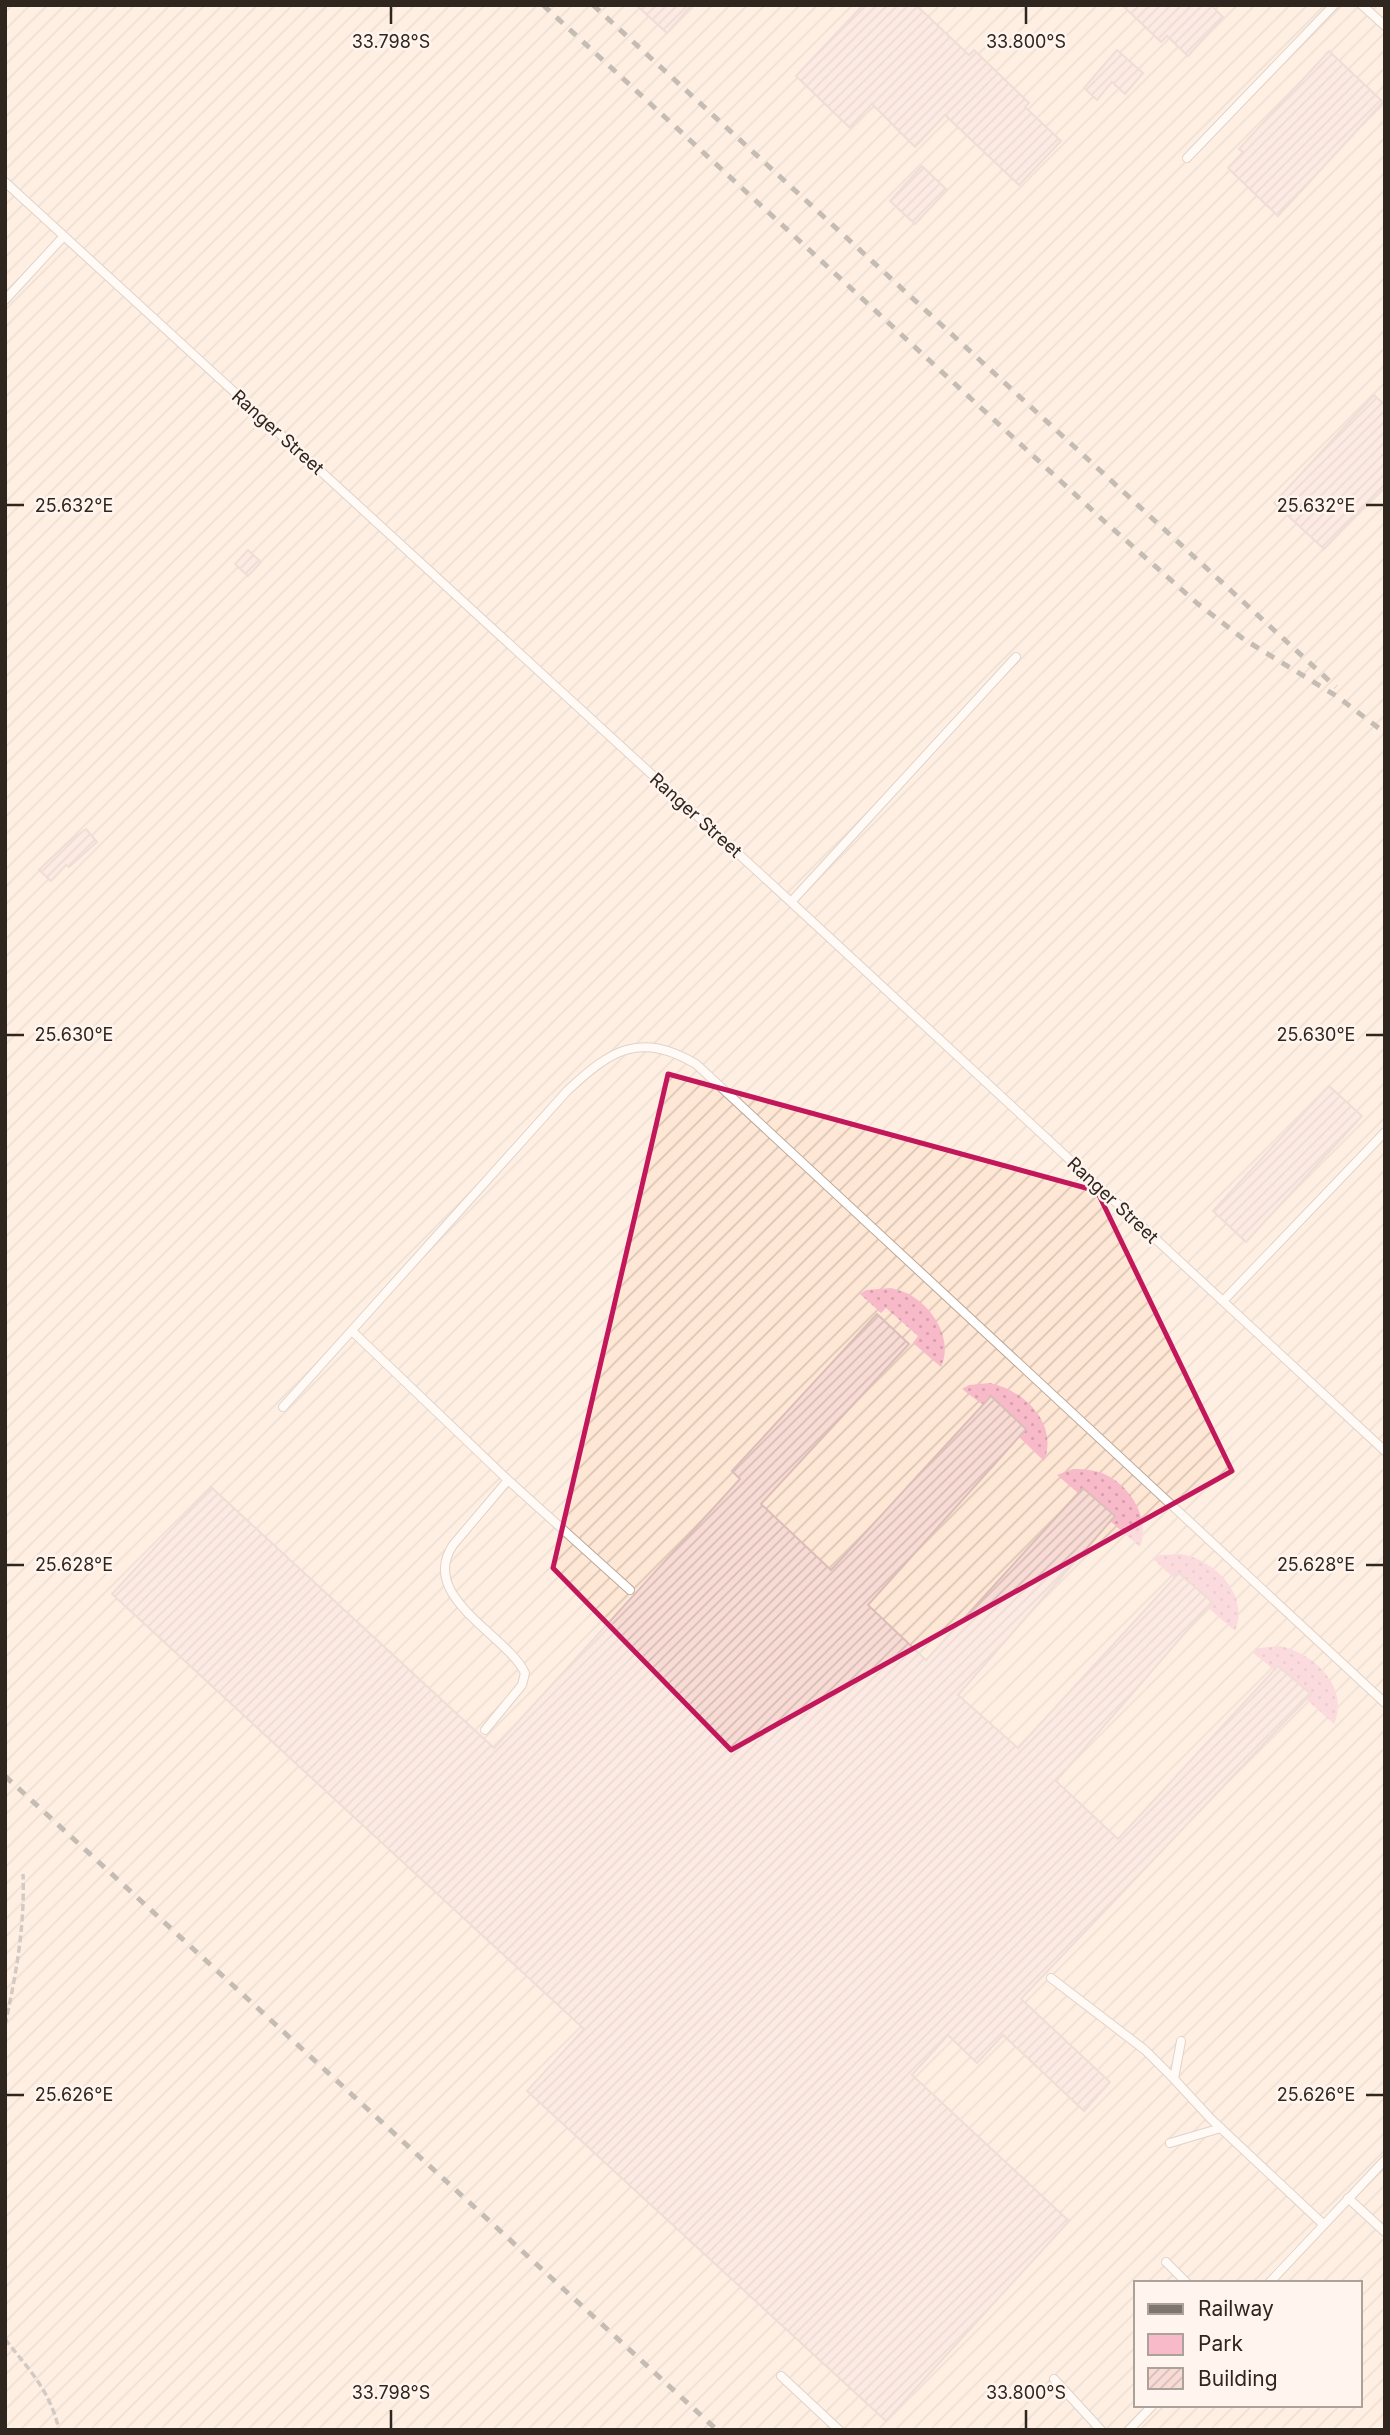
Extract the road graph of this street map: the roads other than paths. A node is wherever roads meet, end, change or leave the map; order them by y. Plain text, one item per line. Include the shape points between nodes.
1 (1334, 5) edge
2 (1362, 5) edge
3 (1385, 26) edge
4 (1186, 158) dead end
5 (5, 182) edge
6 (64, 236) junction
7 (5, 300) edge
8 (1016, 657) dead end
9 (791, 902) junction
10 (1385, 1132) edge
11 (1223, 1301) junction
12 (352, 1331) junction
13 (283, 1407) dead end
14 (1385, 1451) edge
15 (508, 1480) junction
16 (630, 1590) dead end
17 (1385, 1703) edge
18 (485, 1730) dead end
19 (1051, 1978) dead end
20 (1181, 2041) dead end
21 (1174, 2079) junction
22 (1220, 2129) junction
23 (1170, 2143) dead end
24 (1385, 2160) edge
25 (1348, 2198) junction
26 (1323, 2224) junction
27 (1385, 2232) edge
28 (1166, 2262) dead end
29 (1185, 2281) edge
30 (1271, 2281) edge
31 (781, 2376) dead end
32 (1054, 2379) dead end
33 (1151, 2407) edge
34 (839, 2430) edge
35 (1101, 2430) edge
36 (1129, 2430) edge

1 - 4 lane
2 - 3 lane
5 - 6 lane, Ranger Street
6 - 7 lane
6 - 9 lane, Ranger Street
8 - 9 lane
9 - 11 lane, Ranger Street
10 - 11 lane
11 - 14 lane, Ranger Street
12 - 13 lane
12 - 15 lane
12 - 17 lane via 592,1067 610,1055 634,1048 675,1052 696,1065
15 - 16 lane
15 - 18 lane via 449,1551 445,1571 447,1584 465,1611 525,1672 522,1685
19 - 21 lane via 1145,2050
20 - 21 lane
21 - 22 lane
22 - 23 lane
22 - 26 lane
24 - 25 lane
25 - 26 lane
25 - 27 lane
26 - 30 lane
28 - 29 lane
31 - 34 lane
32 - 35 lane
33 - 36 lane

